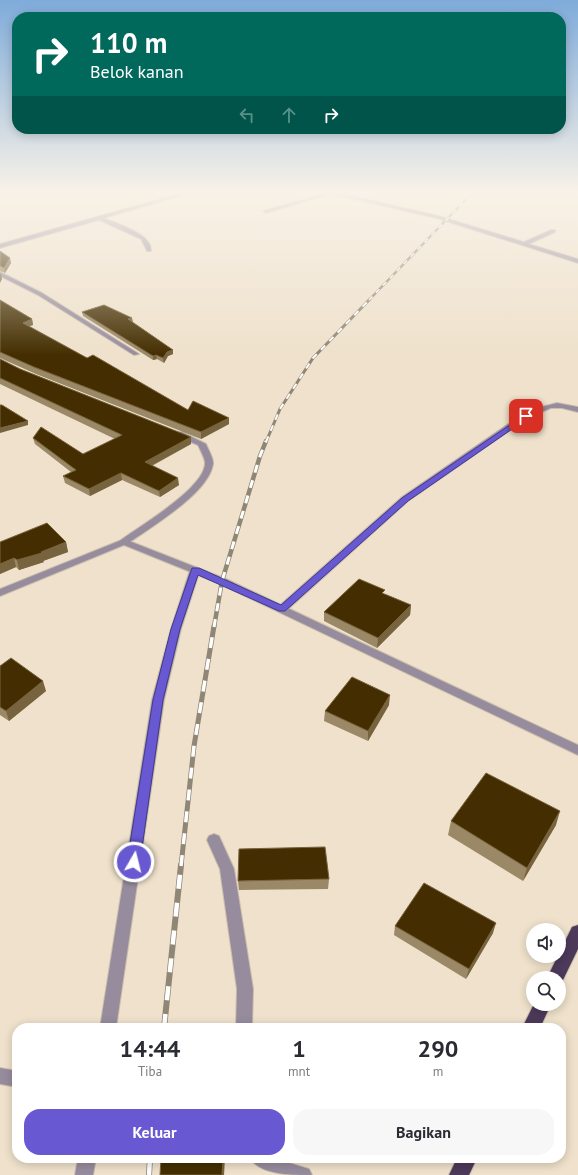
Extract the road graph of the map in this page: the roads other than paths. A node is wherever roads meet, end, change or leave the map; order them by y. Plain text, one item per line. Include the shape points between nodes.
1 (148, 245) edge
2 (528, 245) edge
3 (149, 250) dead end
4 (578, 261) edge
5 (0, 274) edge
6 (136, 354) dead end
7 (578, 410) edge
8 (171, 430) edge
9 (124, 542) junction
10 (195, 570) junction
11 (0, 593) edge
12 (282, 609) junction
13 (578, 750) edge
14 (214, 840) dead end
15 (578, 932) edge
16 (558, 971) edge
17 (539, 1011) edge
18 (109, 1023) edge
19 (244, 1023) edge
20 (533, 1023) edge
21 (0, 1076) edge
22 (12, 1078) edge
23 (86, 1163) edge
24 (266, 1163) edge
25 (465, 1163) edge
26 (84, 1175) edge
27 (303, 1175) edge
28 (459, 1175) edge

1 - 3 street
2 - 4 street
5 - 6 street via 40,294
7 - 12 street via 557,405 526,416 513,424 405,499
8 - 9 street via 202,444 209,464 203,480 192,493
9 - 10 street
9 - 11 street
10 - 12 street
10 - 18 street via 176,629 158,700
12 - 13 street
14 - 19 street via 227,870 245,989
15 - 16 highway
17 - 20 highway
21 - 22 street
23 - 26 street
24 - 27 street via 271,1167
25 - 28 highway

